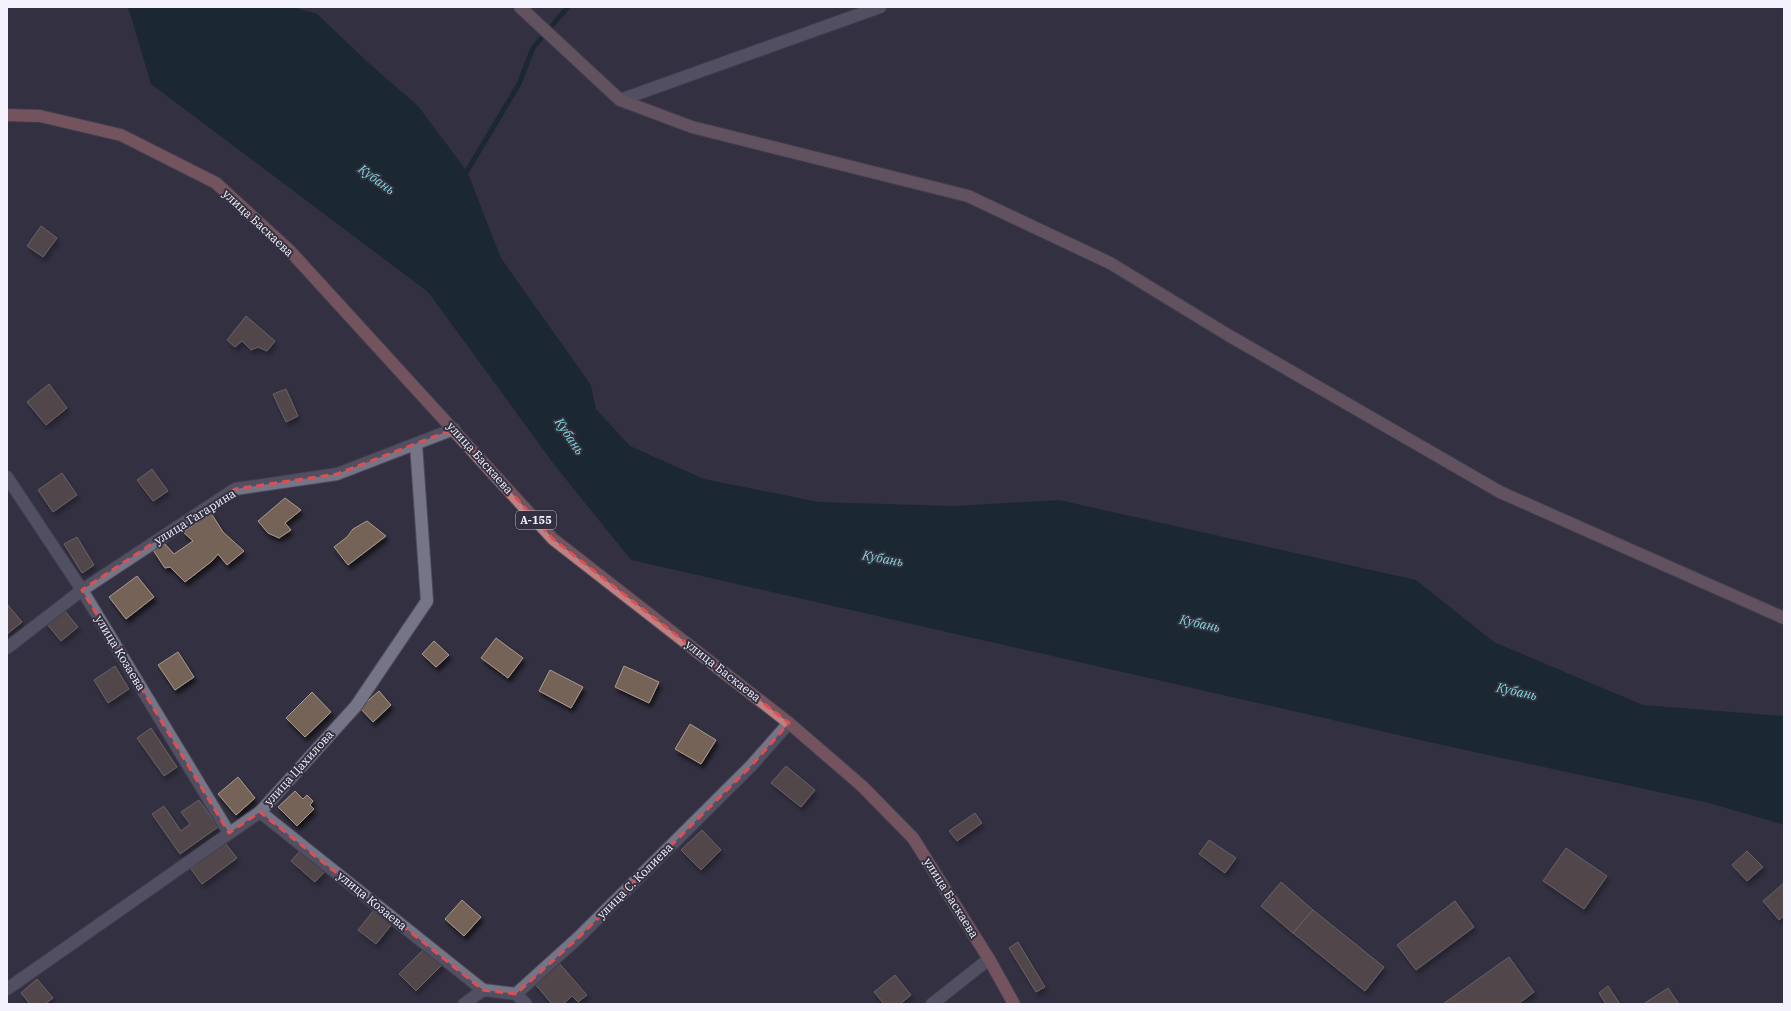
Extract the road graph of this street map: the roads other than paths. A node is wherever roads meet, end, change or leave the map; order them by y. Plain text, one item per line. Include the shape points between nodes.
1 (520, 7) edge
2 (880, 7) edge
3 (620, 100) junction
4 (7, 115) edge
5 (454, 429) junction
6 (416, 444) junction
7 (7, 477) edge
8 (82, 590) junction
9 (1784, 618) edge
10 (7, 648) edge
11 (789, 723) junction
12 (260, 812) junction
13 (229, 833) junction
14 (989, 959) junction
15 (7, 989) edge
16 (483, 990) junction
17 (516, 994) junction
18 (464, 1004) edge
19 (526, 1004) edge
20 (932, 1004) edge
21 (1014, 1004) edge

1 - 3 street
2 - 3 street
3 - 9 street via 692,127 968,196 1110,263 1500,492
4 - 5 main road, улица Баскаева / А-155 via 40,116 121,135 216,183 291,252
5 - 6 street, улица Гагарина
5 - 11 main road, улица Баскаева / А-155 via 553,539
6 - 8 street, улица Гагарина via 337,474 235,489
6 - 12 street, улица Цахилова via 427,601 356,706
7 - 8 street, улица Козаева
8 - 10 street, улица Гагарина
8 - 13 street, улица Козаева
11 - 14 main road, улица Баскаева / А-155 via 862,786 913,838
11 - 17 street, улица С. Колиева via 751,766 578,938
12 - 13 street, улица Цахилова
12 - 16 street, улица Козаева
13 - 15 street, улица Цахилова
14 - 20 street
14 - 21 main road, улица Баскаева / А-155
16 - 17 street
16 - 18 street
17 - 19 street

